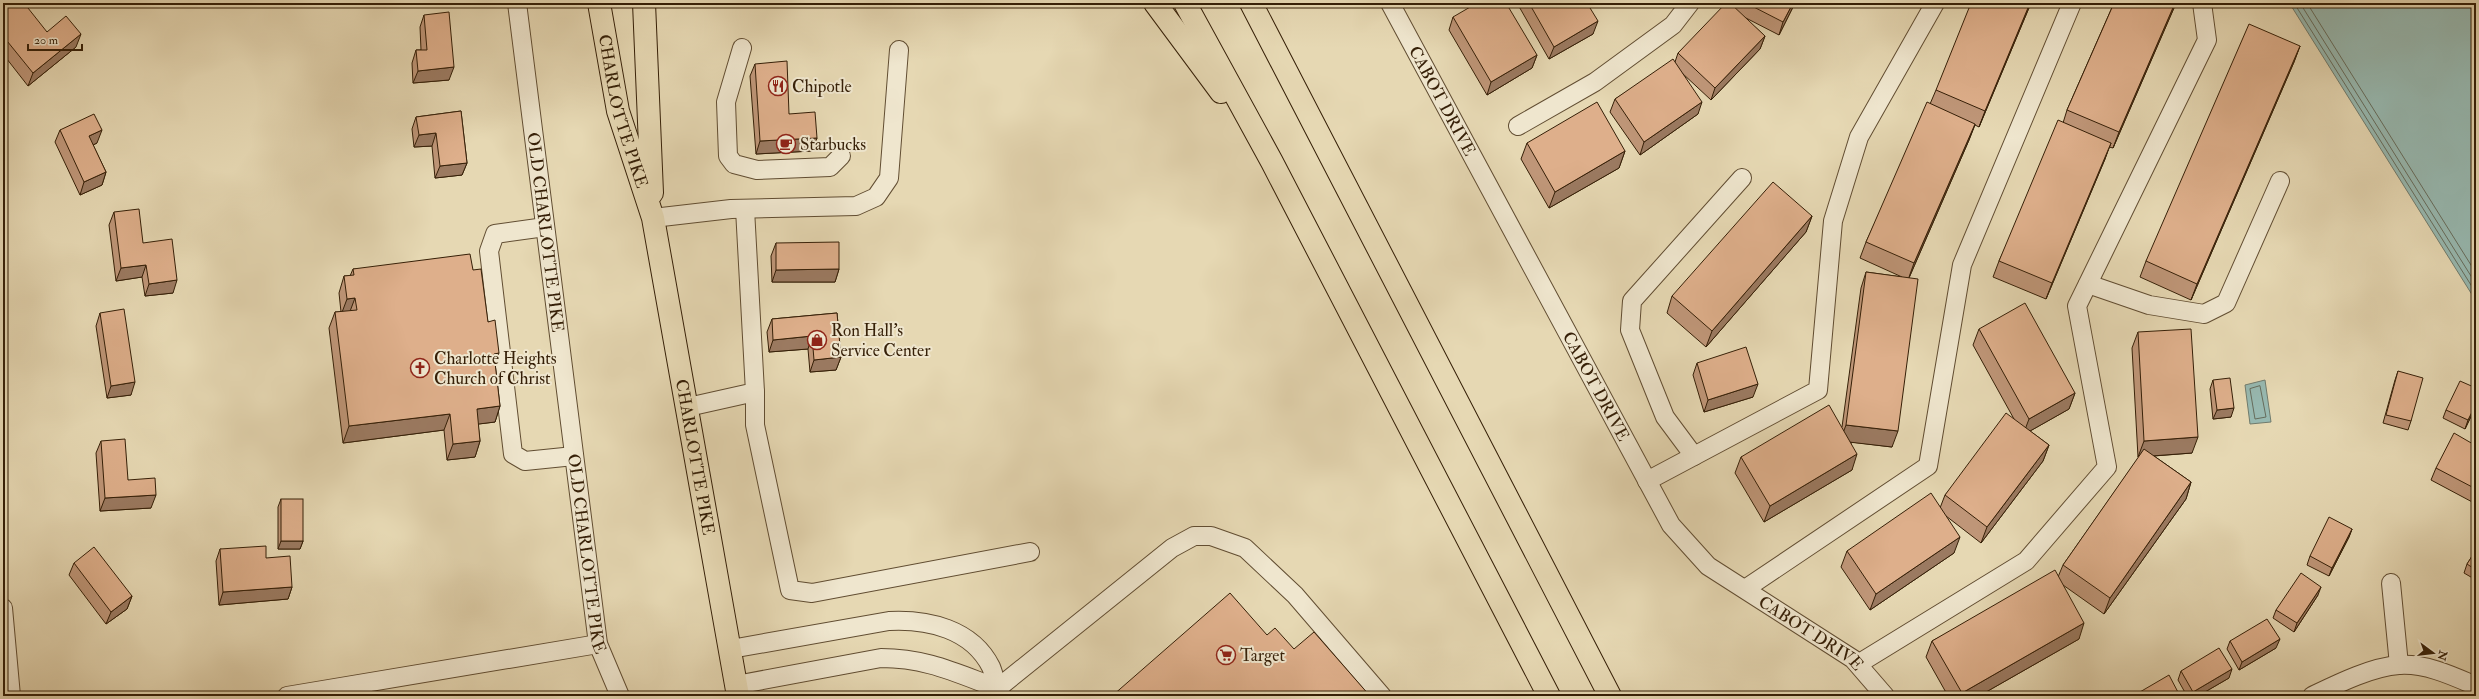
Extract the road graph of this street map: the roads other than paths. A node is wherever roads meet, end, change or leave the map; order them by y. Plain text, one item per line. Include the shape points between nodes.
1 (517, 3) edge
2 (599, 3) edge
3 (644, 3) edge
4 (1155, 3) edge
5 (1185, 3) edge
6 (1251, 3) edge
7 (1390, 3) edge
8 (1690, 3) edge
9 (1935, 3) edge
10 (2072, 3) edge
11 (2202, 3) edge
12 (742, 48) dead end
13 (899, 50) dead end
14 (1518, 126) dead end
15 (841, 156) dead end
16 (1272, 162) junction
17 (1742, 178) dead end
18 (2280, 181) dead end
19 (745, 209) junction
20 (653, 218) junction
21 (545, 227) junction
22 (2088, 284) junction
23 (755, 392) junction
24 (688, 407) junction
25 (574, 456) junction
26 (1694, 456) junction
27 (1647, 481) junction
28 (1030, 552) dead end
29 (2391, 583) dead end
30 (1745, 589) junction
31 (3, 608) edge
32 (598, 644) junction
33 (731, 649) junction
34 (1858, 664) junction
35 (2400, 665) junction
36 (2476, 686) edge
37 (737, 691) edge
38 (996, 693) edge
39 (11, 696) edge
40 (287, 696) edge
41 (620, 696) edge
42 (1382, 696) edge
43 (1549, 696) edge
44 (1610, 696) edge
45 (1885, 696) edge
46 (2312, 696) edge

1 - 21 street, OLD CHARLOTTE PIKE
2 - 20 main road, CHARLOTTE PIKE via 618,111
3 - 20 main road, CHARLOTTE PIKE
4 - 16 main road
5 - 16 main road
6 - 44 main road
7 - 27 street, CABOT DRIVE
8 - 14 street via 1673,25 1601,78
9 - 26 street via 1859,137 1833,221 1818,390
10 - 30 street via 1962,265 1928,466
11 - 22 street via 2207,40
12 - 15 street via 726,102 728,156 734,164 757,170 830,167
13 - 19 street via 889,178 876,197 856,206
16 - 43 main road
17 - 26 street via 1632,301 1630,330 1665,417
18 - 22 street via 2226,303 2204,314 2148,305
19 - 20 street
19 - 23 street
20 - 24 main road, CHARLOTTE PIKE
21 - 25 street, OLD CHARLOTTE PIKE
21 - 25 street via 495,234 489,251 513,454 525,461
22 - 34 street via 2077,306 2107,467 2026,561
23 - 24 street
23 - 28 street via 755,424 790,590 812,593
24 - 33 main road, CHARLOTTE PIKE
25 - 32 street, OLD CHARLOTTE PIKE
26 - 27 street
27 - 30 street, CABOT DRIVE via 1671,525 1708,566
29 - 35 street
30 - 34 street, CABOT DRIVE
31 - 39 street
32 - 40 street
32 - 41 street, OLD CHARLOTTE PIKE
33 - 37 main road, CHARLOTTE PIKE
33 - 38 street via 889,621 912,620 949,628 975,645 990,667
34 - 45 street, CABOT DRIVE
35 - 36 street via 2433,669
35 - 46 street via 2356,676
37 - 38 street via 881,658 898,658 934,664
38 - 42 street via 1172,548 1194,536 1211,536 1245,548 1259,560 1295,595

